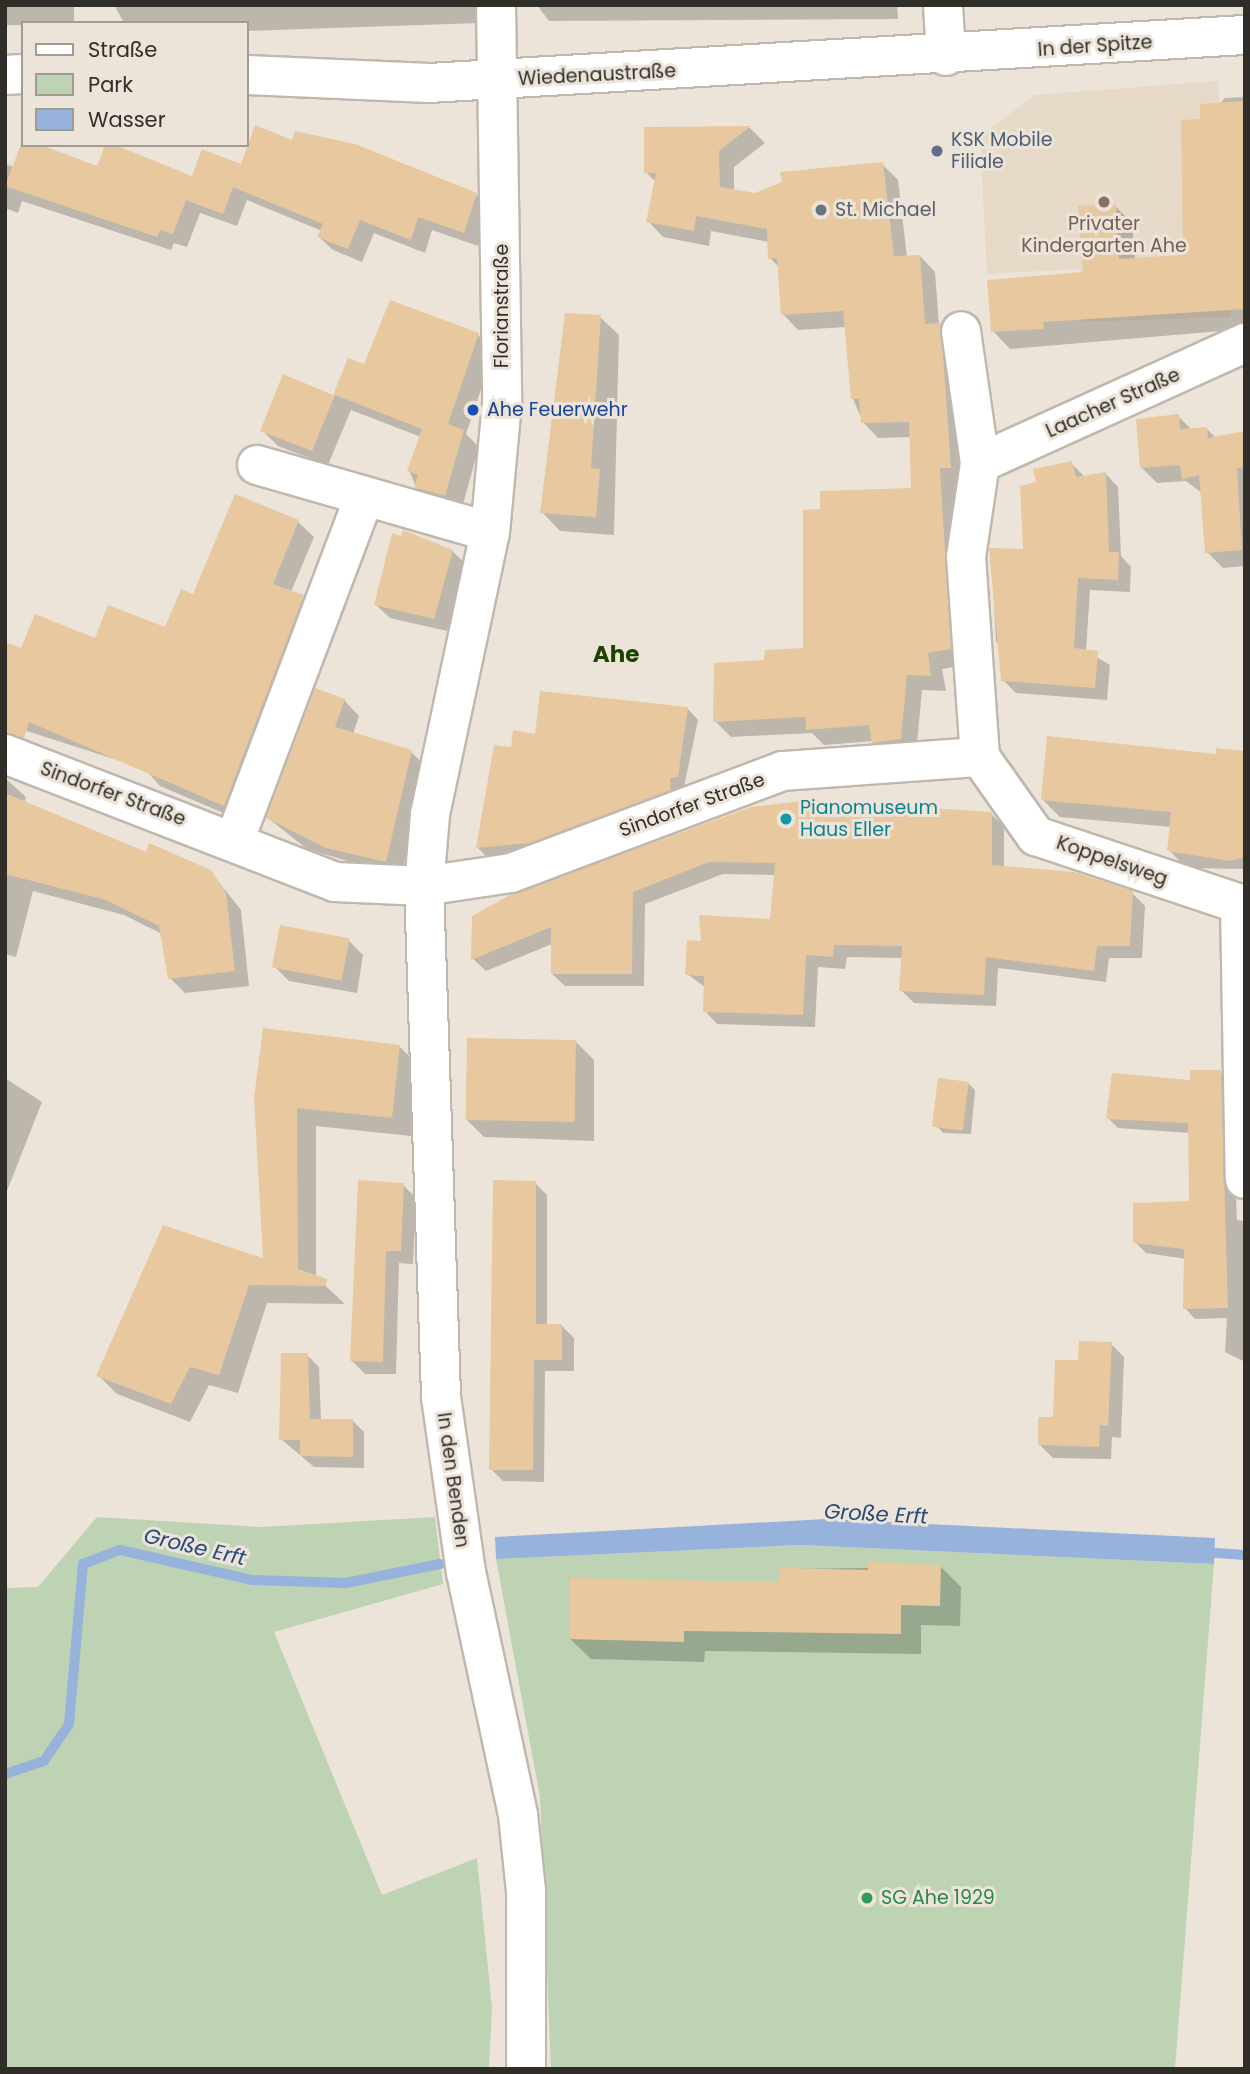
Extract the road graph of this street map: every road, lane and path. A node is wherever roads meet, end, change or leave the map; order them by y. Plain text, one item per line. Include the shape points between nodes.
1 (496, 5) edge
2 (943, 5) edge
3 (1245, 35) edge
4 (946, 56) junction
5 (248, 75) edge
6 (498, 80) junction
7 (961, 331) dead end
8 (1245, 343) edge
9 (980, 463) junction
10 (257, 465) dead end
11 (364, 498) junction
12 (490, 532) junction
13 (5, 754) edge
14 (980, 757) junction
15 (235, 839) junction
16 (424, 886) junction
17 (1242, 904) edge
18 (1245, 1179) edge
19 (526, 2069) edge

1 - 6 street, Florianstraße
2 - 4 street
3 - 4 street, In der Spitze
4 - 6 street, Wiedenaustraße
5 - 6 street, Wiedenaustraße
6 - 12 street, Florianstraße via 502,403
7 - 9 street
8 - 9 street, Laacher Straße
9 - 14 street via 966,557
10 - 11 street
11 - 12 street
11 - 15 street
12 - 16 street, Florianstraße via 430,815
13 - 15 street, Sindorfer Straße
14 - 16 street, Sindorfer Straße via 783,771 511,873
14 - 17 street, Koppelsweg via 1036,836
15 - 16 street, Sindorfer Straße via 335,882
16 - 19 street, In den Benden via 441,1398 464,1560 518,1815
17 - 18 street, Koppelsweg

